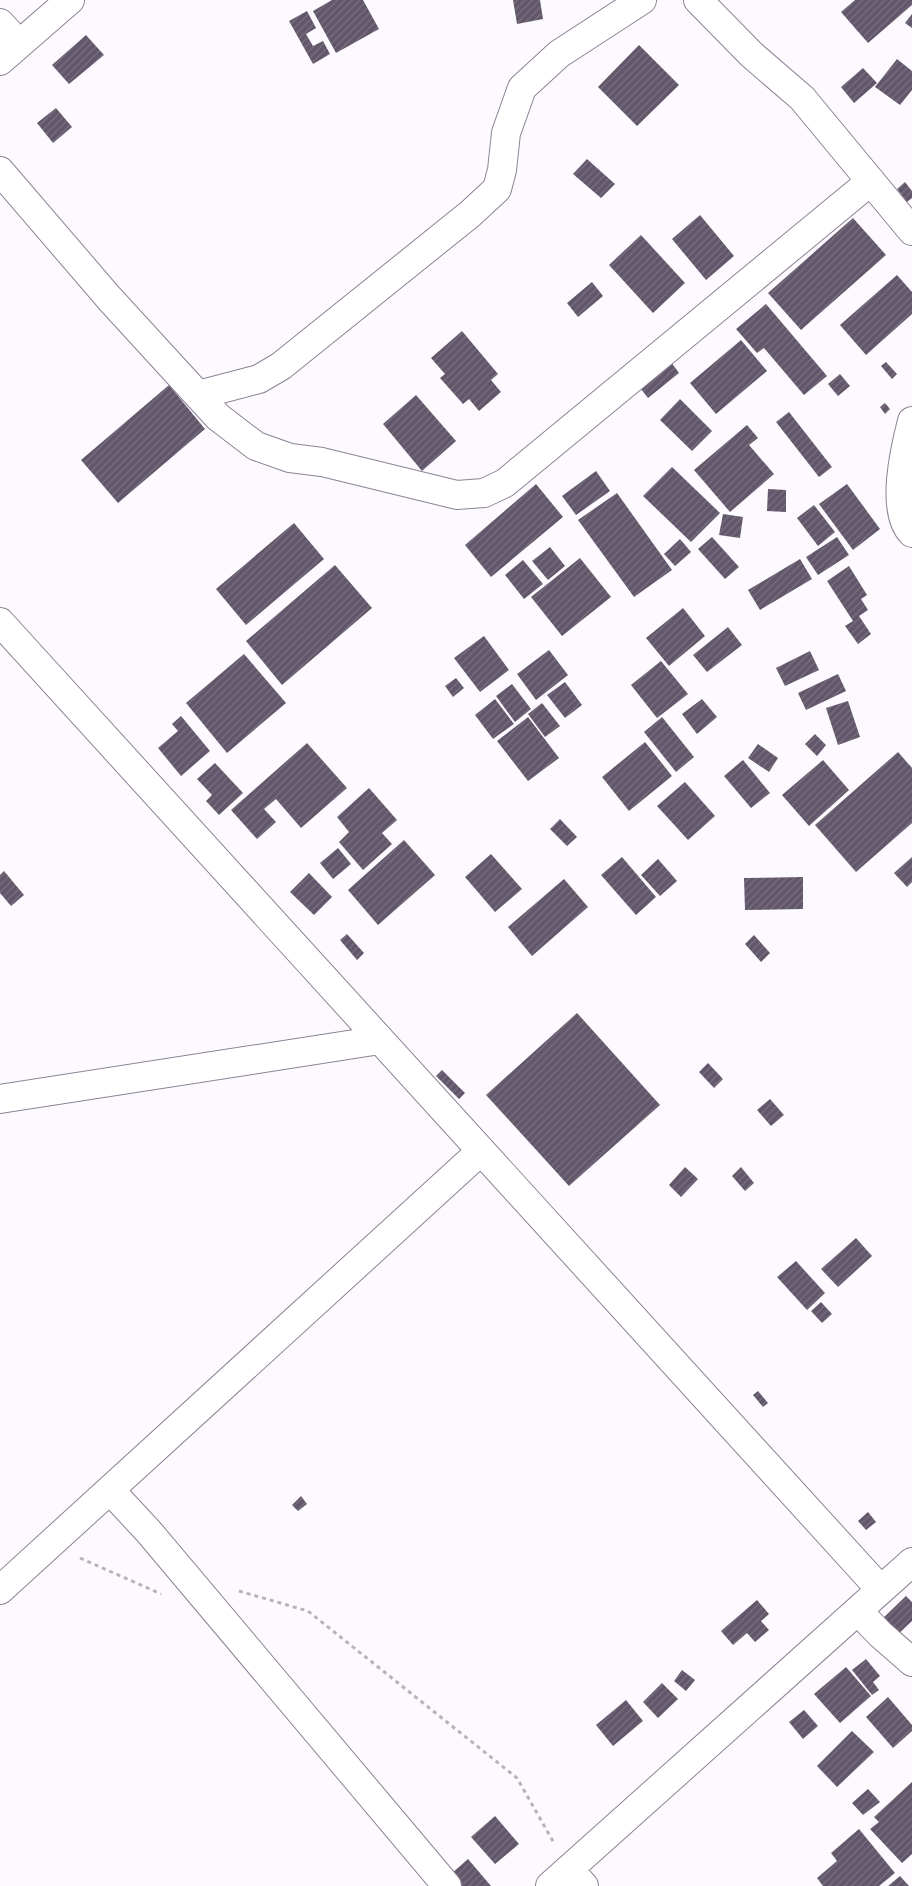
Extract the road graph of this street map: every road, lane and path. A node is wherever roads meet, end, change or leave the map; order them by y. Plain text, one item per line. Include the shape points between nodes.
1 (70, 0) edge
2 (642, 0) edge
3 (698, 0) edge
4 (0, 23) edge
5 (9, 52) edge
6 (0, 171) edge
7 (871, 181) junction
8 (912, 231) edge
9 (198, 396) junction
10 (912, 421) edge
11 (912, 533) edge
12 (0, 622) edge
13 (380, 1040) junction
14 (0, 1099) edge
15 (481, 1151) junction
16 (110, 1490) junction
17 (50, 1545) junction
18 (912, 1562) edge
19 (0, 1590) edge
20 (881, 1590) junction
21 (200, 1592) junction
22 (858, 1611) junction
23 (912, 1662) edge
24 (568, 1880) edge
25 (447, 1886) edge

1 - 5 street
2 - 9 street via 559,54 522,88 506,132 497,189 470,214 281,366 259,379
3 - 7 street via 752,55 802,98
4 - 5 street
6 - 9 street
7 - 8 street
7 - 9 street via 505,483 484,493 458,494 322,462 290,458 256,446 218,418
10 - 11 street via 900,486 903,517
12 - 13 street
13 - 14 street
13 - 15 street
15 - 16 street
15 - 20 street
16 - 17 street
16 - 21 street
17 - 19 street
17 - 21 path via 165,1596
18 - 20 street
20 - 22 street
21 - 24 path via 232,1589 308,1611 517,1778
21 - 25 street
22 - 23 street
22 - 24 street

